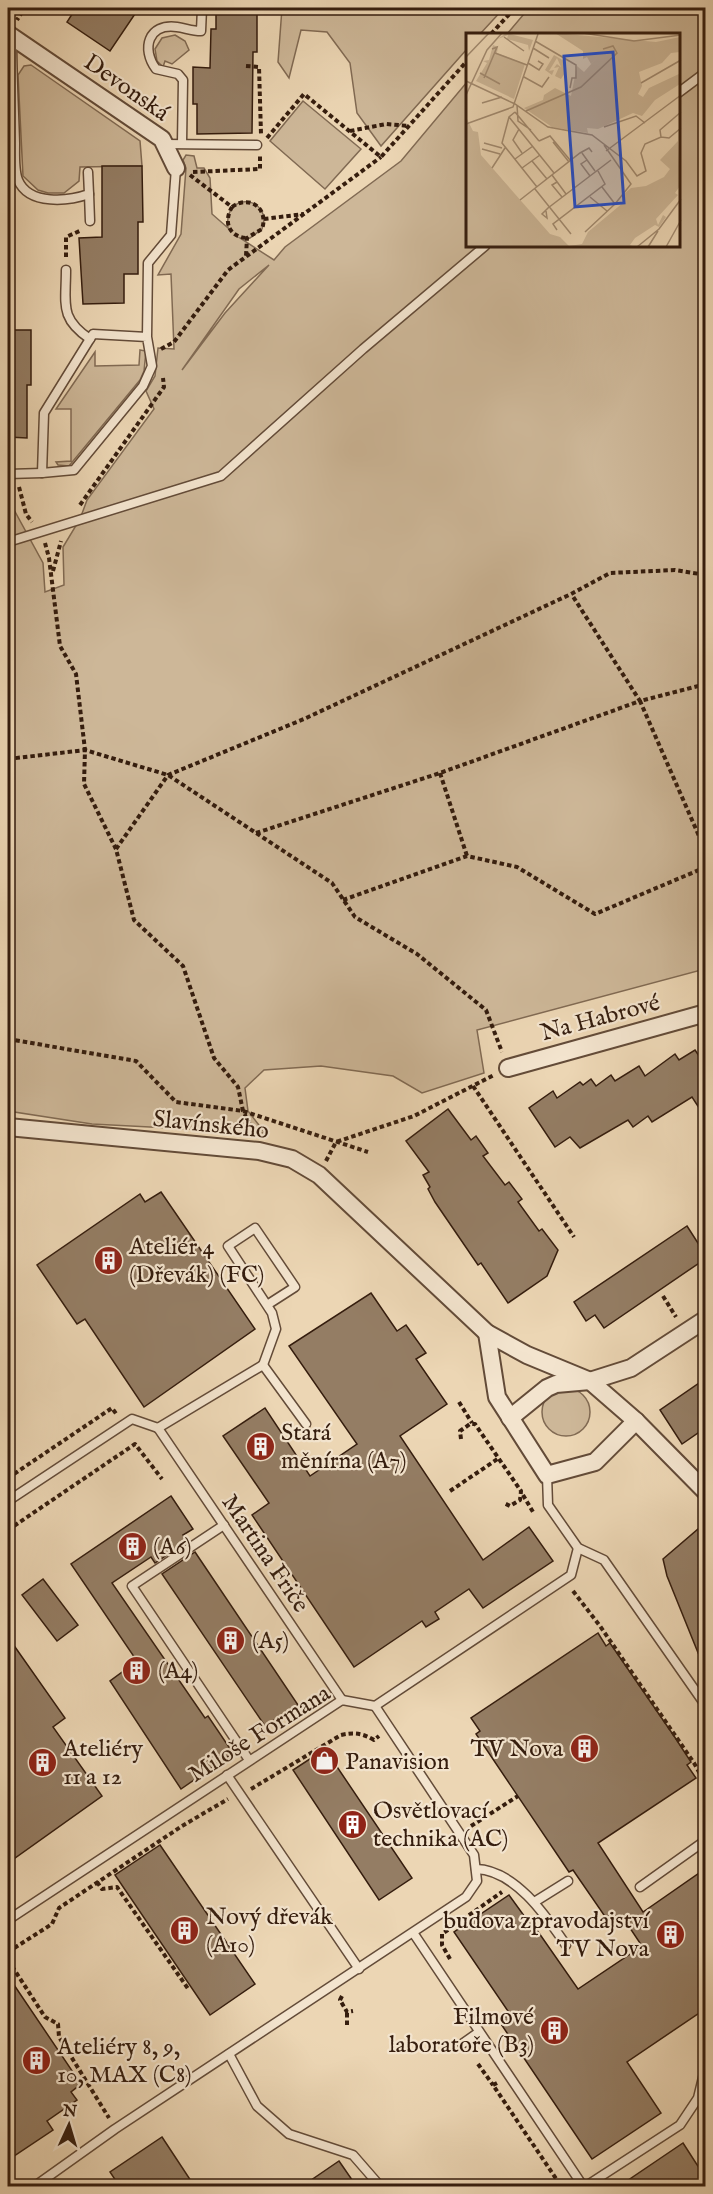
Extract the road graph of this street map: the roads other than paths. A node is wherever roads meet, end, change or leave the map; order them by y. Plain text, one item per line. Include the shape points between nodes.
1 (202, 8) edge
2 (10, 35) edge
3 (705, 72) edge
4 (680, 91) edge
5 (182, 143) junction
6 (164, 144) junction
7 (259, 145) road end
8 (176, 168) joint
9 (88, 172) dead end
10 (89, 194) junction
11 (90, 221) dead end
12 (483, 248) edge
13 (66, 270) road end
14 (147, 337) junction
15 (90, 339) junction
16 (42, 473) junction
17 (8, 474) edge
18 (8, 542) edge
19 (705, 1013) edge
20 (508, 1068) road end
21 (8, 1127) edge
22 (267, 1305) junction
23 (705, 1319) edge
24 (487, 1333) junction
25 (263, 1365) junction
26 (590, 1381) junction
27 (510, 1418) junction
28 (636, 1420) junction
29 (306, 1424) dead end
30 (158, 1428) junction
31 (547, 1475) junction
32 (705, 1492) edge
33 (8, 1501) edge
34 (224, 1525) junction
35 (578, 1548) junction
36 (342, 1700) junction
37 (375, 1706) junction
38 (705, 1706) edge
39 (249, 1760) junction
40 (227, 1775) junction
41 (705, 1840) edge
42 (477, 1869) junction
43 (568, 1881) dead end
44 (640, 1887) dead end
45 (536, 1901) junction
46 (8, 1920) edge
47 (414, 1934) junction
48 (566, 1945) dead end
49 (359, 1969) junction
50 (479, 2032) junction
51 (462, 2044) dead end
52 (229, 2054) junction
53 (705, 2065) edge
54 (35, 2187) edge
55 (380, 2187) edge
56 (584, 2187) edge

1 - 5 lane via 201,31 163,28 151,37 146,48 156,69 177,74 183,80
2 - 6 street, Devonská
2 - 10 lane via 18,180 32,194 54,201
3 - 4 lane
5 - 6 lane
5 - 7 lane
6 - 8 street, Devonská
8 - 14 lane, Devonská via 171,235 148,263
9 - 10 lane
10 - 11 lane
12 - 18 lane via 221,476
13 - 15 lane via 66,312 74,328
14 - 15 lane via 93,334
14 - 16 lane, Devonská via 152,366 143,386 74,470
15 - 16 lane via 44,413
16 - 17 lane
19 - 20 street, Na Habrové
21 - 24 street, Slavínského via 259,1151 292,1159 319,1175
22 - 22 lane via 228,1246 255,1228 295,1287
22 - 25 lane via 276,1329
23 - 26 street via 631,1368
24 - 26 street, Slavínského via 527,1355
24 - 27 street via 497,1396
25 - 29 lane
25 - 30 lane
26 - 27 street via 547,1388
26 - 28 street, Slavínského
27 - 31 street
28 - 31 street via 595,1462
28 - 32 street, Slavínského
30 - 33 lane via 132,1419
30 - 34 lane, Martina Friče
31 - 35 lane via 548,1505
34 - 36 lane, Martina Friče
34 - 39 lane via 132,1586
35 - 37 lane via 571,1575
35 - 38 lane via 604,1560
36 - 37 lane, Miloše Formana
36 - 39 lane, Miloše Formana
37 - 42 lane via 474,1855
39 - 40 lane, Miloše Formana
40 - 46 lane, Miloše Formana
40 - 49 lane
41 - 44 lane
42 - 45 lane via 493,1870
42 - 47 lane via 477,1881 466,1898
43 - 45 lane
45 - 48 lane
47 - 49 lane
47 - 50 lane
49 - 52 lane
50 - 51 lane
50 - 56 lane
52 - 54 lane
52 - 55 lane via 257,2106 289,2134 353,2155
53 - 56 lane via 698,2098 680,2125

